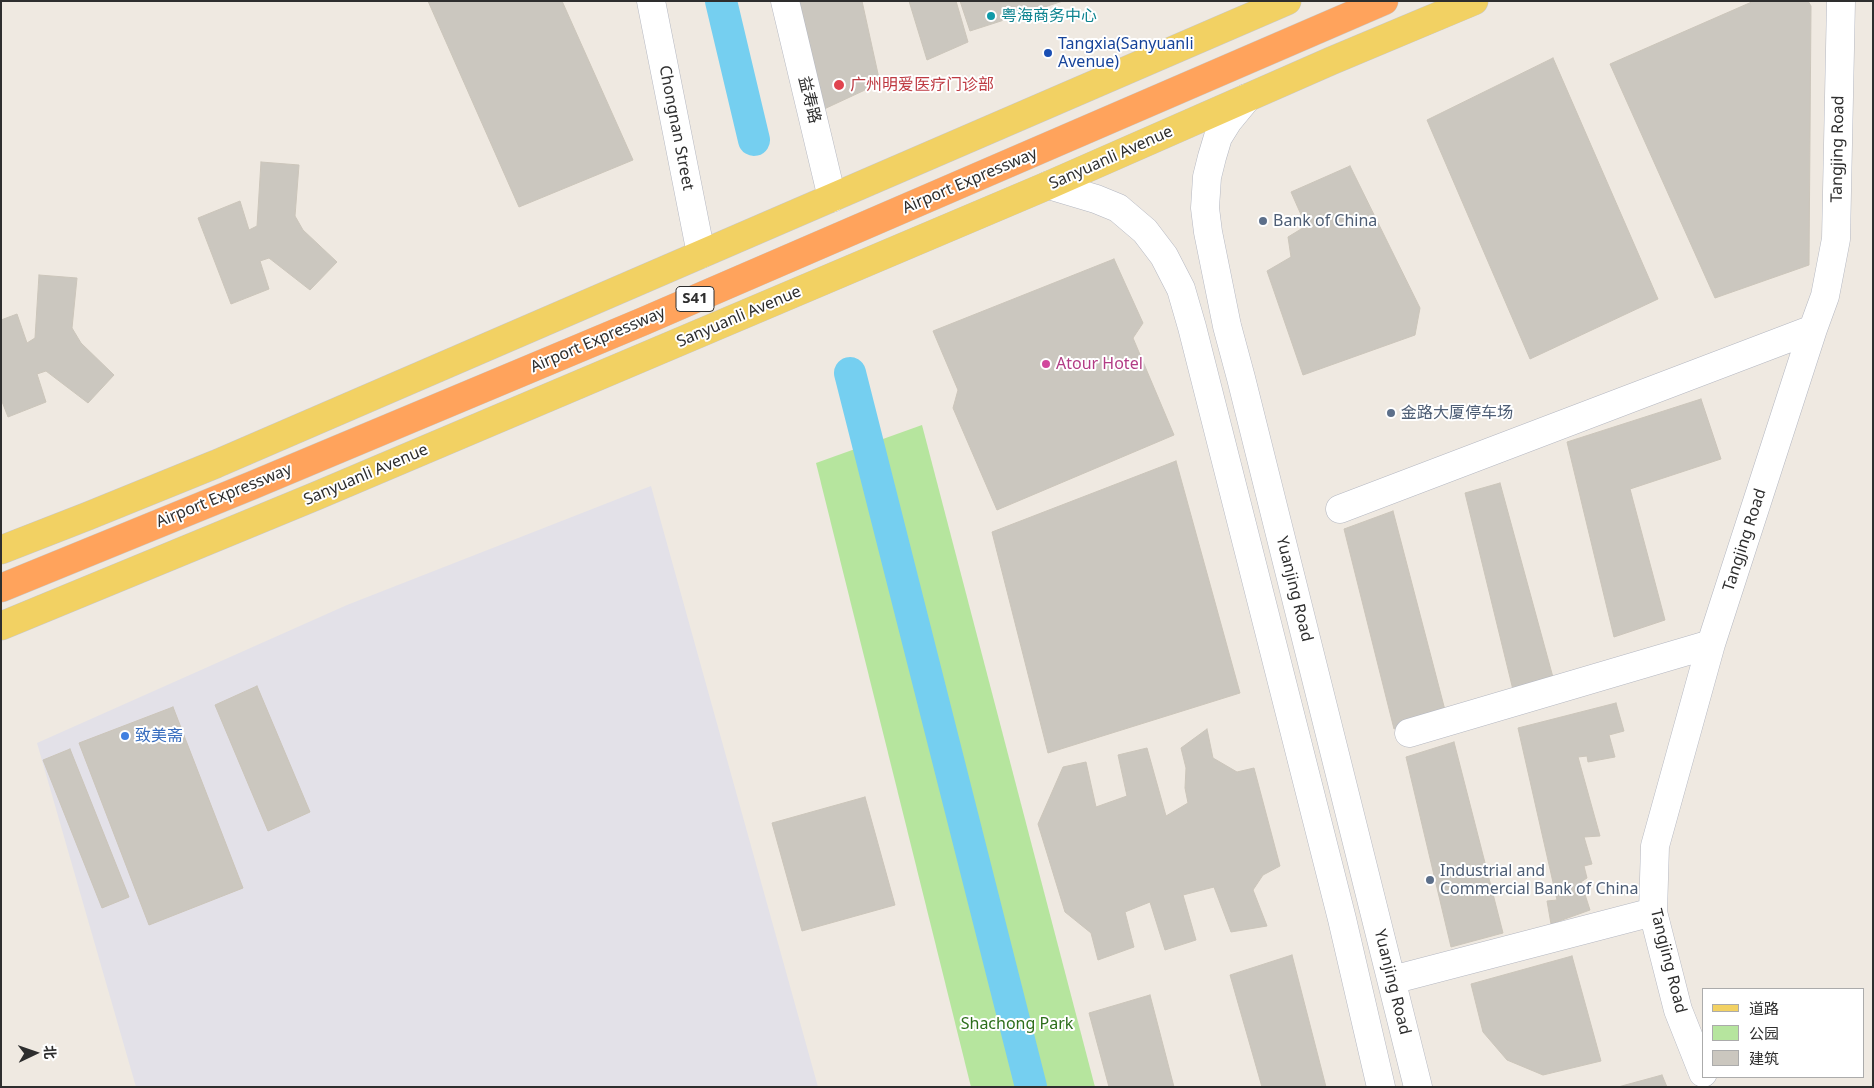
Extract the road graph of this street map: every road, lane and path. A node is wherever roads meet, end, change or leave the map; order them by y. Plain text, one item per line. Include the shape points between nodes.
1 (651, 1) edge
2 (785, 1) edge
3 (1287, 1) edge
4 (1384, 1) edge
5 (1474, 1) edge
6 (1840, 1) edge
7 (1247, 98) junction
8 (1050, 185) junction
9 (832, 198) junction
10 (701, 254) junction
11 (1813, 329) junction
12 (1340, 509) dead end
13 (1, 550) edge
14 (1, 588) edge
15 (1, 626) edge
16 (1711, 644) junction
17 (1409, 733) dead end
18 (1653, 912) junction
19 (1392, 980) junction
20 (1702, 1070) edge
21 (1381, 1087) edge
22 (1418, 1087) edge

1 - 10 street, Chongnan Street
2 - 9 street, 益寿路
3 - 9 main road
4 - 14 highway, Airport Expressway / S41 via 653,317
5 - 7 main road, Sanyuanli Avenue
6 - 11 street, Tangjing Road via 1836,239 1825,296
7 - 8 main road, Sanyuanli Avenue
7 - 19 street, Yuanjing Road via 1218,137 1212,157 1205,208 1208,232 1227,326
8 - 15 main road, Sanyuanli Avenue
8 - 21 street, Yuanjing Road via 1118,208 1145,231 1164,256 1181,289 1342,919
9 - 10 main road
10 - 13 main road via 216,464
11 - 12 street
11 - 16 street, Tangjing Road
16 - 17 street
16 - 18 street, Tangjing Road via 1656,846
18 - 19 street
18 - 20 street, Tangjing Road via 1678,1010
19 - 22 street, Yuanjing Road

